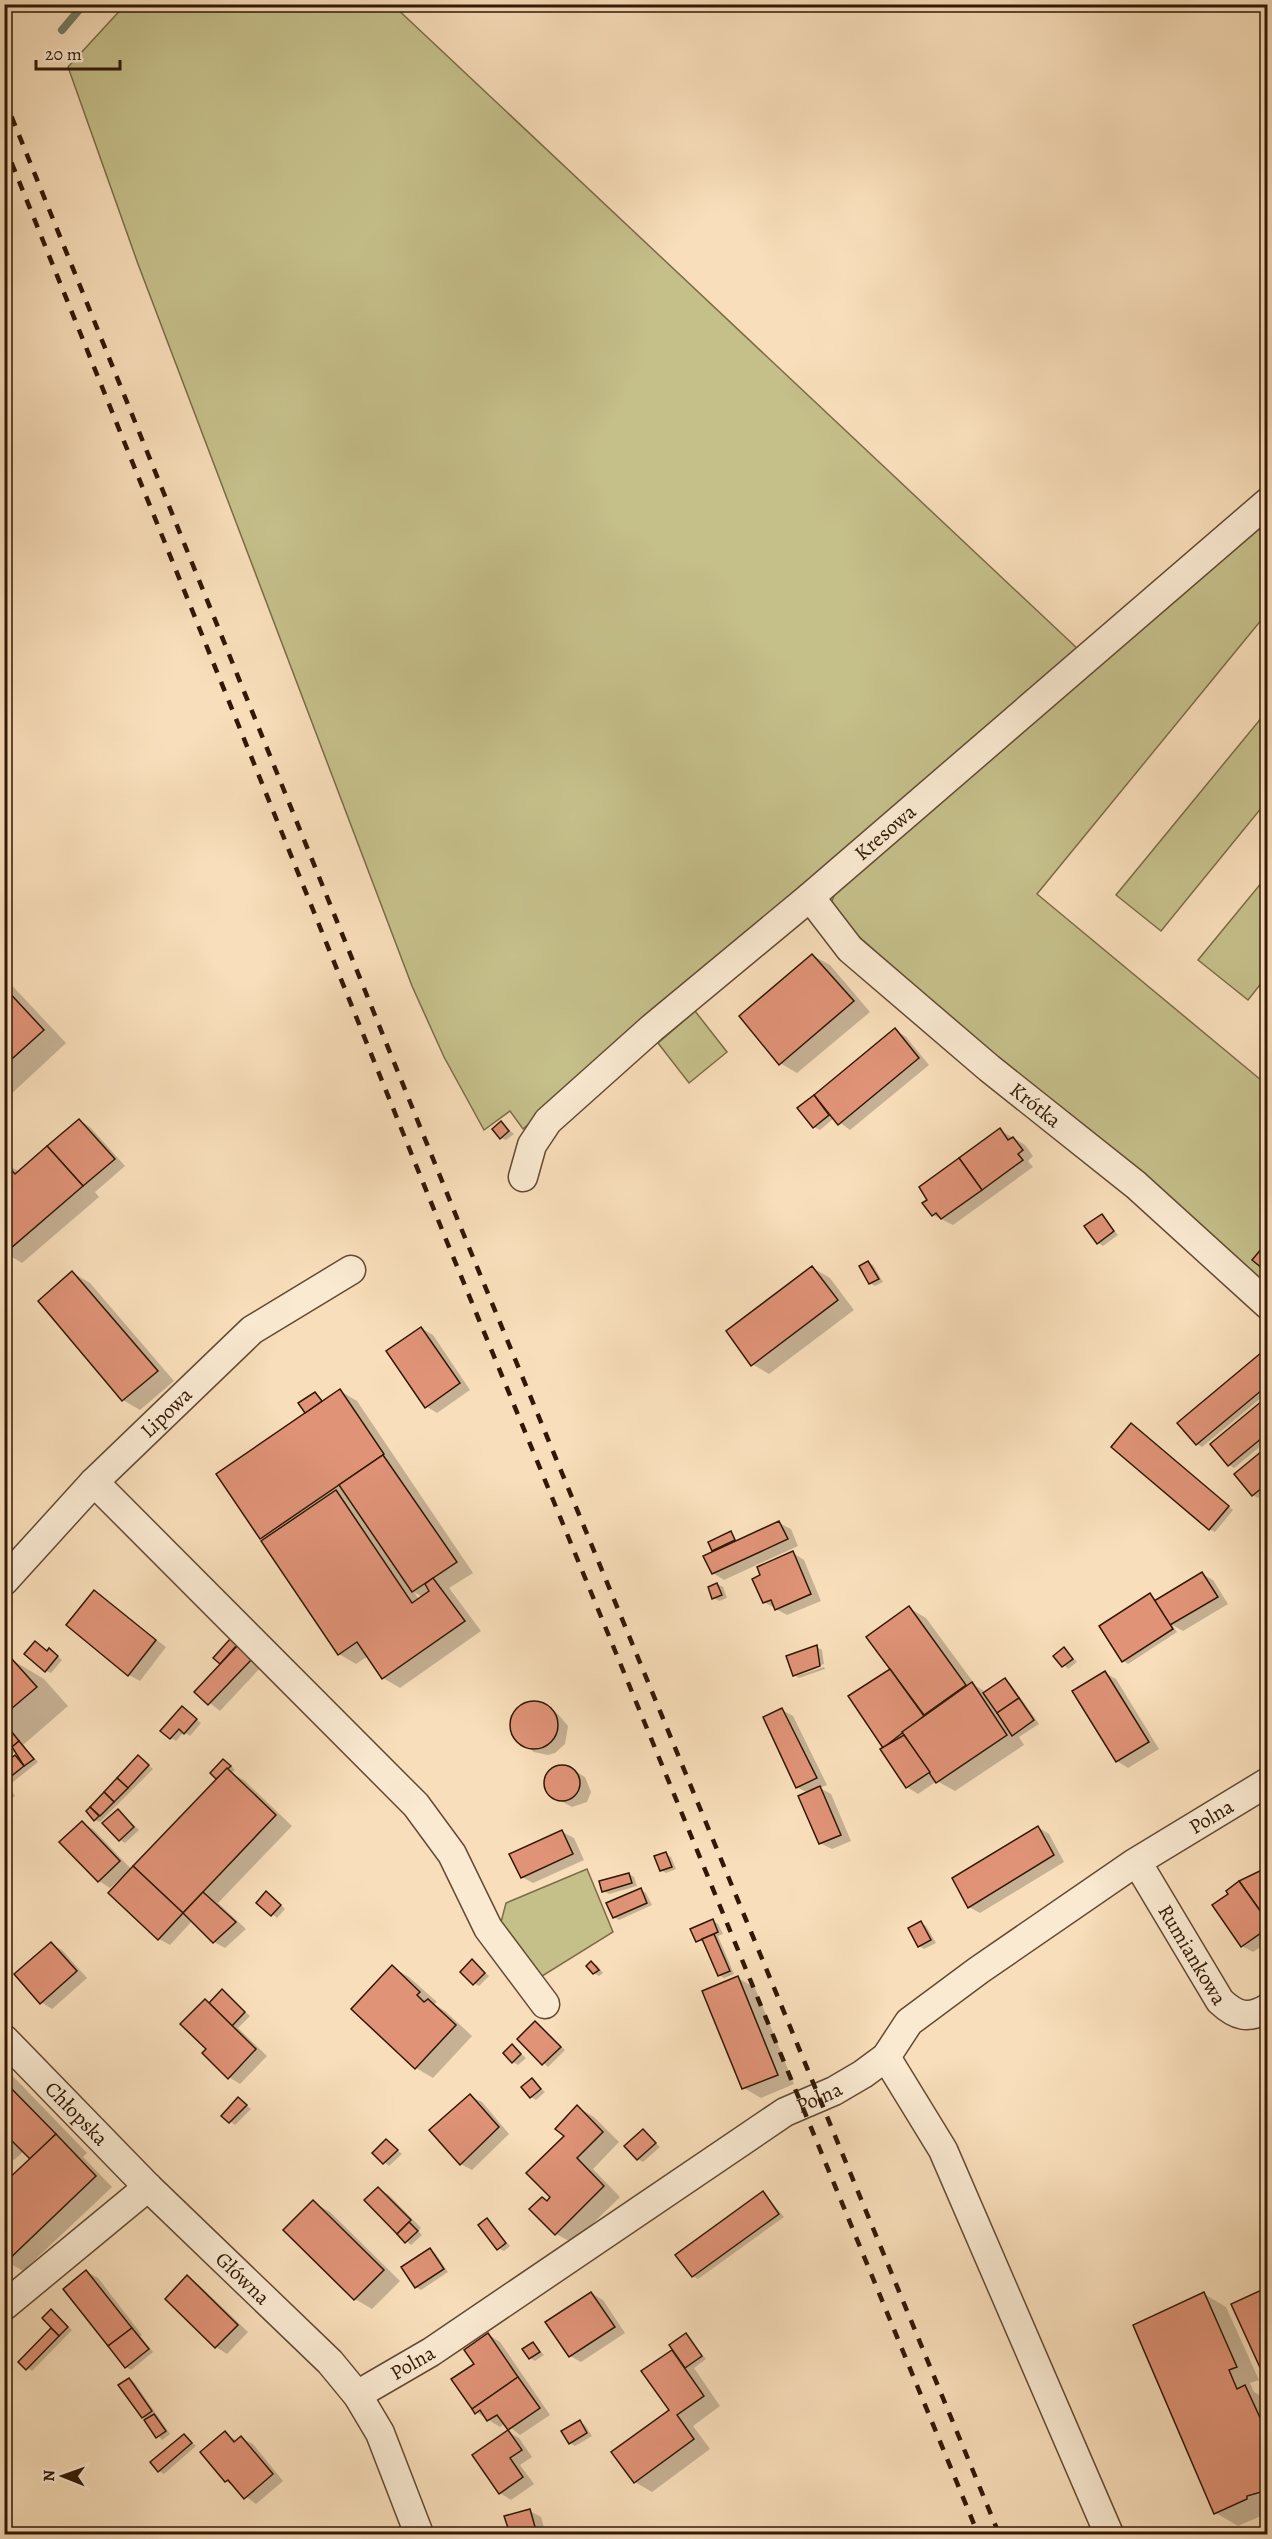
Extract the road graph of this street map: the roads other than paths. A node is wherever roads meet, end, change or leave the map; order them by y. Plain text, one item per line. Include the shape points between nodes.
1 (1268, 502) edge
2 (810, 897) junction
3 (523, 1178) dead end
4 (351, 1270) dead end
5 (1268, 1305) edge
6 (94, 1482) junction
7 (4, 1581) edge
8 (1268, 1782) edge
9 (1137, 1862) junction
10 (545, 2004) dead end
11 (1268, 2008) edge
12 (4, 2039) edge
13 (886, 2057) junction
14 (148, 2187) junction
15 (4, 2306) edge
16 (358, 2396) junction
17 (419, 2535) edge
18 (1109, 2535) edge

1 - 2 street, Kresowa
2 - 3 street, Kresowa via 652,1028 548,1121 532,1144
2 - 5 street, Krótka via 850,949 989,1068 1136,1185
4 - 6 street, Lipowa via 252,1330
6 - 7 street, Lipowa
6 - 10 street via 416,1805 452,1854 488,1928
8 - 9 street, Polna
9 - 11 street, Rumiankowa via 1220,2001 1244,2016
9 - 13 street, Polna via 909,2022
12 - 14 street, Chłopska
13 - 16 street, Polna via 834,2091 785,2112 431,2352
13 - 18 street via 943,2150
14 - 15 street
14 - 16 street, Główna via 330,2362
16 - 17 street, Główna via 380,2433

